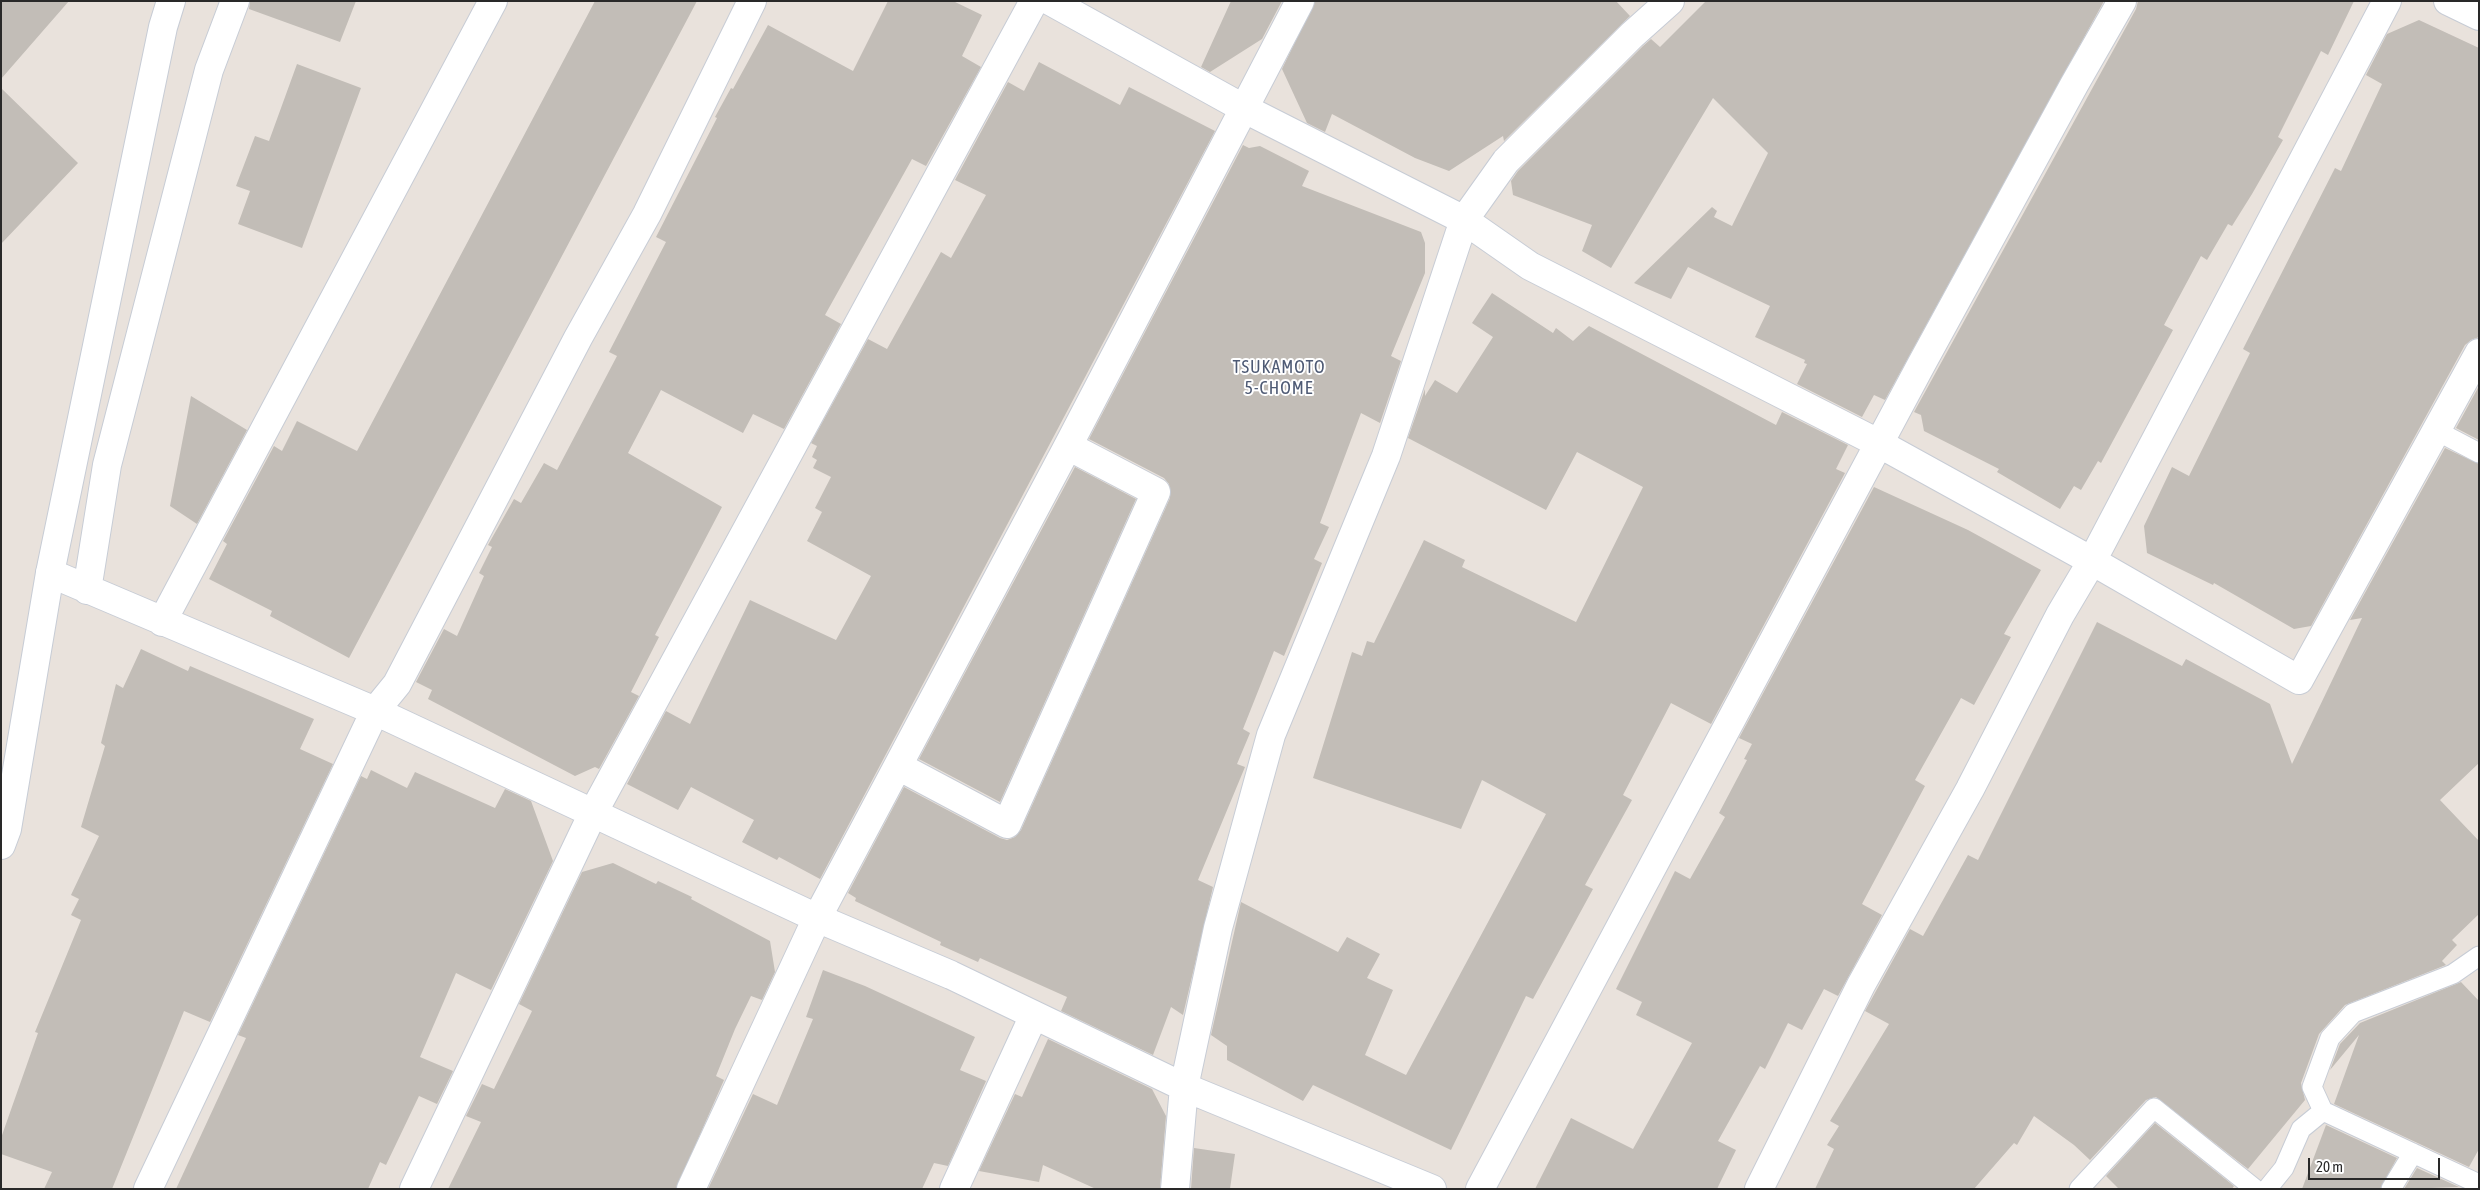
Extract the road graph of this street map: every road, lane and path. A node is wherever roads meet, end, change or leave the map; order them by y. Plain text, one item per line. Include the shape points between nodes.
1 (171, 1) edge
2 (235, 1) edge
3 (493, 1) edge
4 (752, 1) edge
5 (1034, 1) edge
6 (1050, 1) edge
7 (1300, 1) edge
8 (1670, 1) edge
9 (2122, 1) edge
10 (2387, 1) edge
11 (2448, 1) edge
12 (2479, 16) edge
13 (1245, 109) junction
14 (1464, 220) junction
15 (2479, 353) edge
16 (2437, 431) junction
17 (1880, 444) junction
18 (1068, 446) junction
19 (2479, 453) edge
20 (2092, 561) junction
21 (50, 573) junction
22 (87, 590) junction
23 (162, 622) junction
24 (375, 711) junction
25 (898, 766) junction
26 (594, 812) junction
27 (3, 832) edge
28 (817, 918) junction
29 (2479, 956) edge
30 (1034, 1015) junction
31 (1184, 1088) junction
32 (2323, 1111) junction
33 (2413, 1153) junction
34 (2479, 1184) edge
35 (148, 1189) edge
36 (414, 1189) edge
37 (691, 1189) edge
38 (954, 1189) edge
39 (1175, 1189) edge
40 (1432, 1189) edge
41 (1480, 1189) edge
42 (1759, 1189) edge
43 (2079, 1189) edge
44 (2255, 1189) edge
45 (2267, 1189) edge
46 (2391, 1189) edge

1 - 21 street
2 - 22 street via 209,70 112,445
3 - 23 street
4 - 24 street via 647,214 578,338 397,684
5 - 26 street
6 - 13 street
7 - 13 street
8 - 14 street via 1506,161
9 - 17 street
10 - 20 street
11 - 12 street
13 - 14 street
13 - 18 street
14 - 17 street via 1530,266
14 - 31 street via 1386,456 1271,735 1218,928
15 - 16 street
16 - 19 lane
16 - 20 street via 2299,680
17 - 20 street
17 - 41 street
18 - 25 street
18 - 25 street via 1156,492 1007,824
20 - 42 street via 1861,984
21 - 22 street
21 - 27 street
22 - 23 street
23 - 24 street
24 - 26 street
24 - 35 street
25 - 28 street
26 - 28 street
26 - 36 street
28 - 30 street via 951,975
28 - 37 street
29 - 32 lane via 2453,974 2353,1013 2330,1038 2312,1087
30 - 31 street
30 - 38 street
31 - 39 street
31 - 40 street
32 - 33 lane
32 - 45 lane via 2301,1129 2284,1168
33 - 34 lane
33 - 46 lane
43 - 44 lane via 2154,1108

